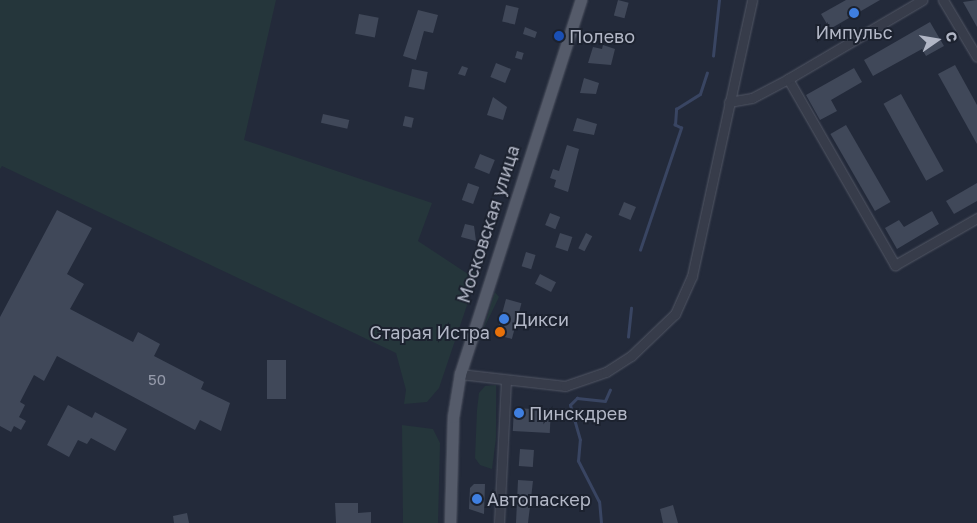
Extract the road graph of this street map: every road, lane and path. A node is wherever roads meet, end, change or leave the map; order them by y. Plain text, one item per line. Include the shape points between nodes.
1 (580, 0) edge
2 (752, 0) edge
3 (922, 0) edge
4 (943, 0) edge
5 (977, 57) edge
6 (788, 79) junction
7 (729, 102) junction
8 (977, 218) edge
9 (460, 374) junction
10 (506, 381) junction
11 (450, 523) edge
12 (499, 523) edge

1 - 9 main road, Московская улица
2 - 7 street
3 - 6 street
4 - 5 street
6 - 7 street via 752,98
6 - 8 street via 895,265
7 - 10 street via 692,276 675,314 655,337 606,372 565,386
9 - 10 street
9 - 11 main road, Московская улица via 453,418
10 - 12 street

